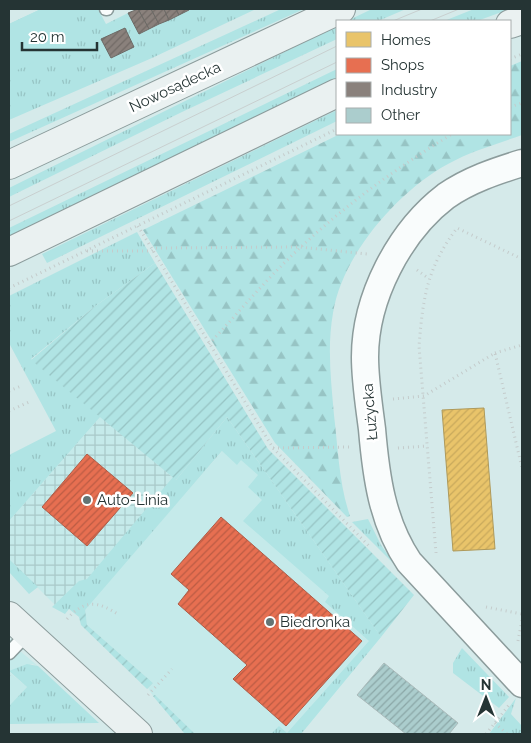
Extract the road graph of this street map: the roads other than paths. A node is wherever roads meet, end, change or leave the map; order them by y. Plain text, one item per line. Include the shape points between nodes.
1 (341, 9) edge
2 (336, 93) edge
3 (522, 163) edge
4 (9, 165) edge
5 (9, 252) edge
6 (18, 624) edge
7 (9, 652) edge
8 (518, 692) edge
9 (138, 734) edge

1 - 4 main road, Nowosądecka
2 - 5 main road
3 - 8 street, Łużycka via 482,176 446,196 421,220 393,258 376,294 365,357 381,500 397,545
6 - 7 lane
6 - 9 main road

